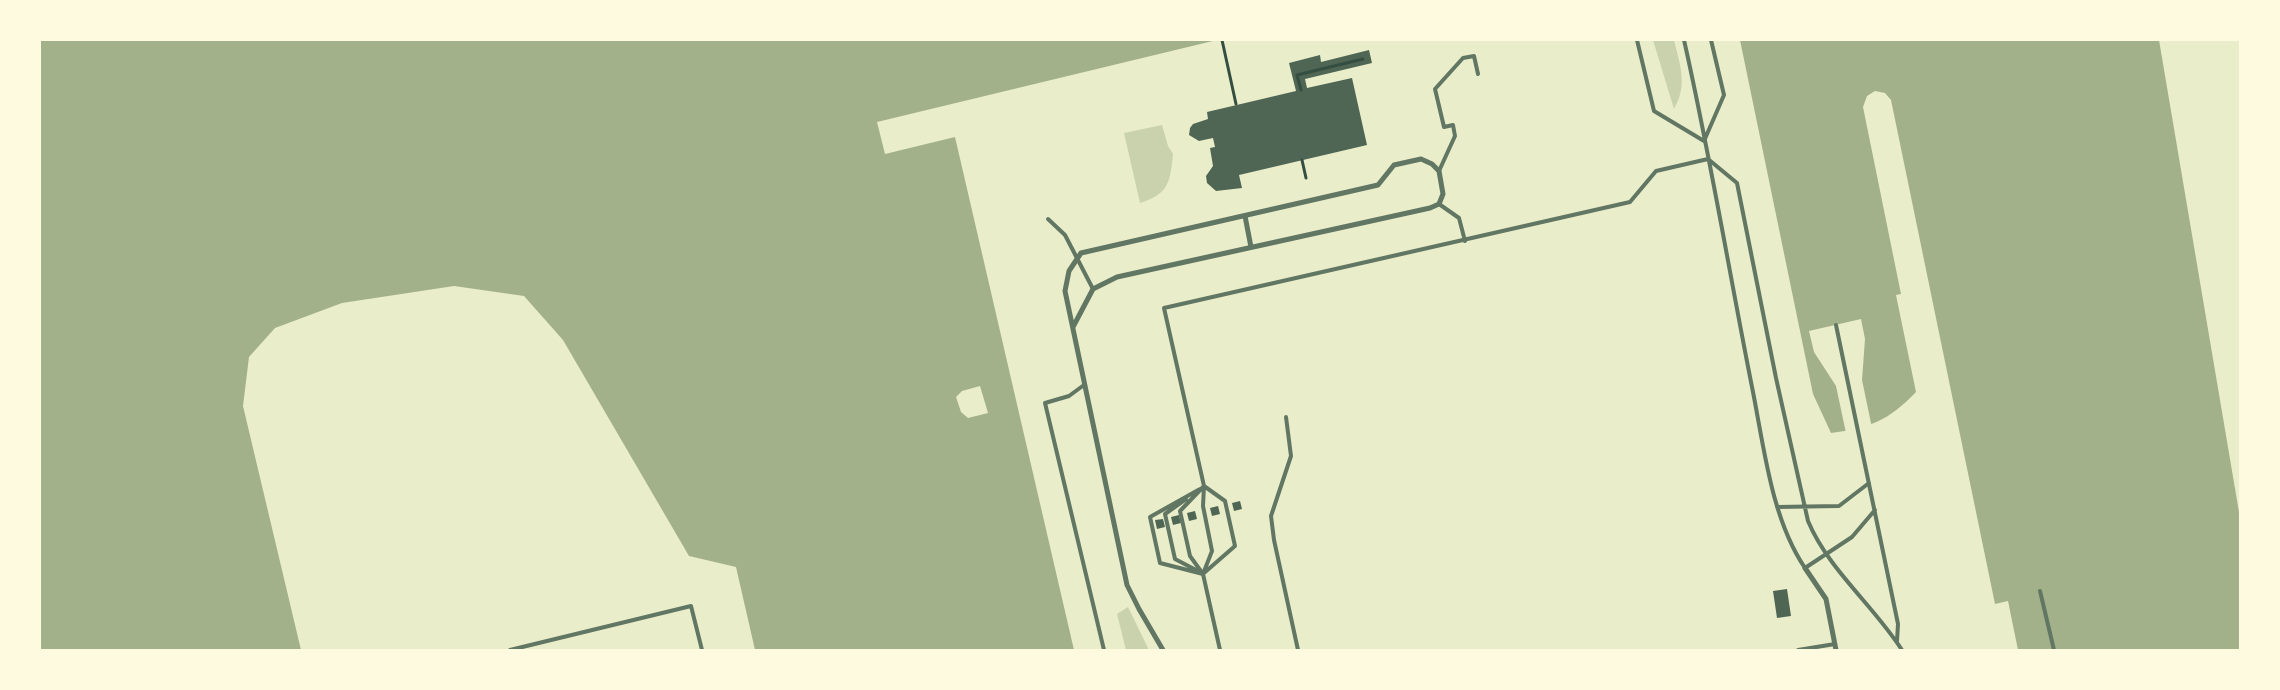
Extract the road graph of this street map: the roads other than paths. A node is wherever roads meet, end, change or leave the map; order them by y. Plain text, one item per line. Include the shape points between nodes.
1 (1638, 40) edge
2 (1684, 40) edge
3 (1711, 40) edge
4 (1478, 74) dead end
5 (1704, 141) junction
6 (1708, 159) junction
7 (1439, 172) junction
8 (1439, 204) junction
9 (1245, 216) junction
10 (1048, 219) dead end
11 (1465, 241) junction
12 (1251, 247) junction
13 (1077, 258) junction
14 (1093, 289) junction
15 (1836, 325) dead end
16 (1073, 327) junction
17 (1084, 386) junction
18 (1286, 417) dead end
19 (1869, 483) junction
20 (1204, 486) junction
21 (1804, 506) junction
22 (1777, 507) junction
23 (1875, 510) junction
24 (1827, 554) junction
25 (1805, 568) junction
26 (1203, 574) junction
27 (2040, 591) dead end
28 (1896, 641) junction
29 (1835, 647) edge
30 (510, 650) edge
31 (702, 650) edge
32 (1104, 650) edge
33 (1162, 650) edge
34 (1220, 650) edge
35 (1298, 650) edge
36 (1798, 650) edge
37 (1902, 650) edge
38 (2054, 650) edge

1 - 5 lane via 1654,111
2 - 5 lane
3 - 5 lane via 1724,95
4 - 7 lane via 1474,56 1463,58 1435,89 1444,127 1453,125 1455,136
5 - 6 lane
6 - 11 lane via 1656,171 1630,202
6 - 21 lane via 1737,183
6 - 22 lane
7 - 8 street via 1443,194
7 - 9 street via 1421,159 1394,165 1378,185
8 - 11 lane via 1459,218
8 - 12 street
9 - 12 street
9 - 13 street via 1081,253
10 - 13 lane via 1065,236
11 - 20 lane via 1164,308
12 - 14 street via 1117,276
13 - 14 lane
13 - 16 street via 1069,271 1065,291
14 - 16 street
15 - 19 lane
16 - 17 street
17 - 32 lane via 1069,396 1045,403
17 - 33 street via 1127,585
18 - 35 lane via 1291,456 1271,516
19 - 21 lane via 1839,506
19 - 23 lane
20 - 26 lane via 1203,506 1212,551
20 - 26 lane via 1180,511 1190,556
20 - 26 lane via 1225,501 1235,546
20 - 26 lane via 1165,514 1175,560
20 - 26 lane via 1150,517 1160,563
21 - 22 lane
21 - 24 lane via 1813,533
22 - 25 lane via 1785,531
23 - 24 lane via 1852,537
23 - 28 lane via 1898,624
24 - 25 lane
24 - 28 lane
25 - 29 street via 1826,599
26 - 34 lane
27 - 38 lane
28 - 37 lane
29 - 36 lane
30 - 31 lane via 691,606

